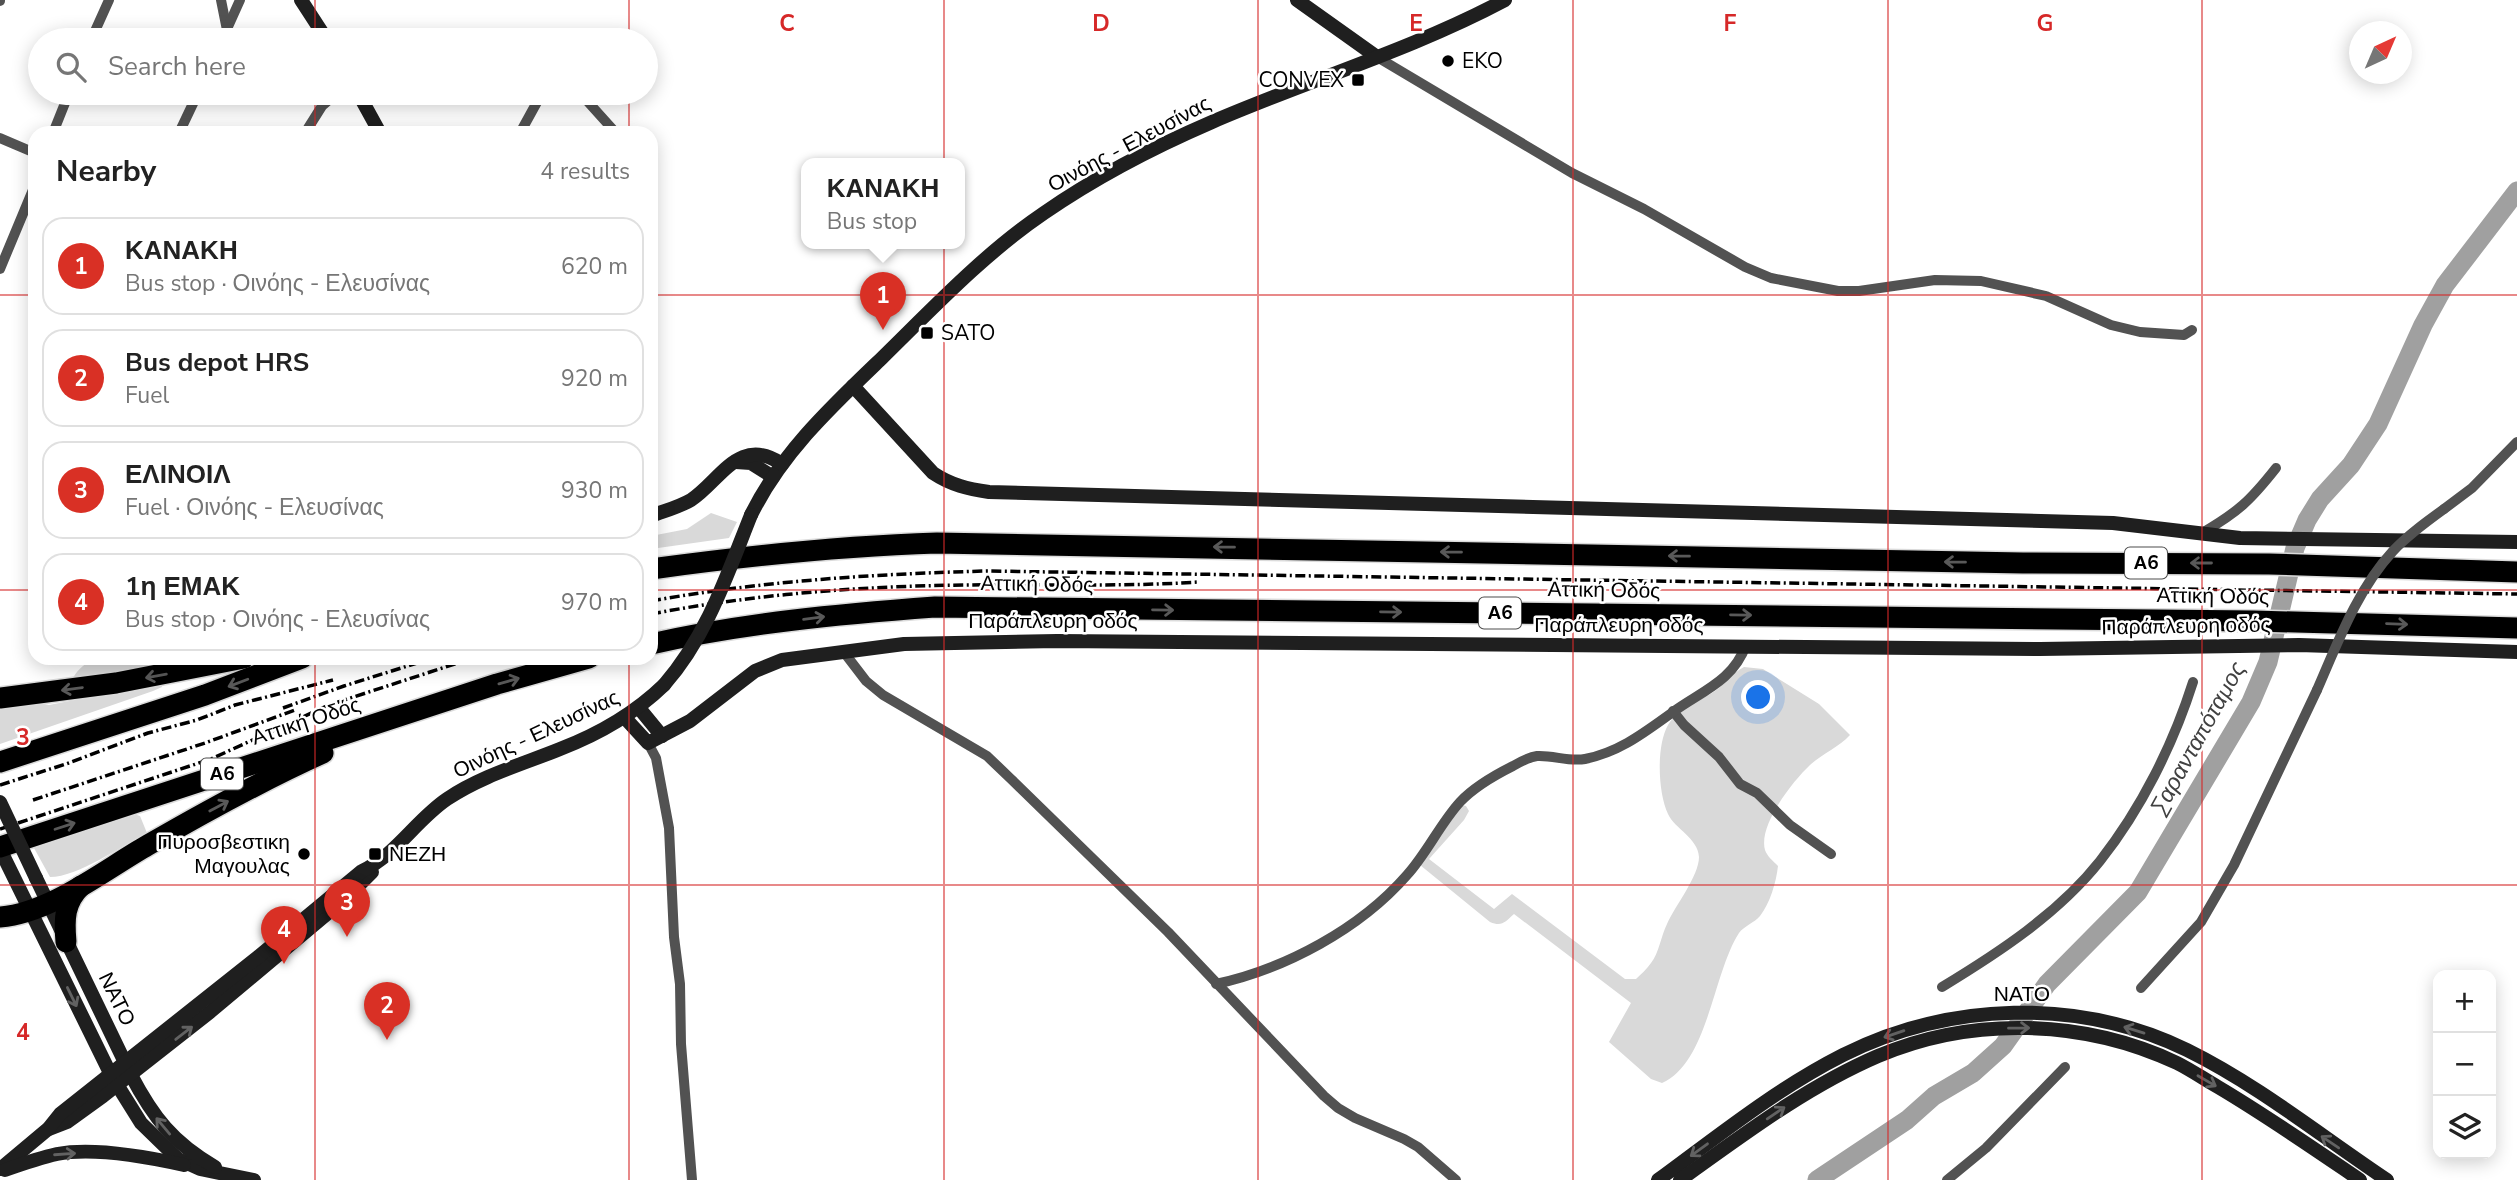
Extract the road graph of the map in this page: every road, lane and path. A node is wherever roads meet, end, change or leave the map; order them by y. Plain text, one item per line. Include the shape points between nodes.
1 (109, 0) edge
2 (221, 0) edge
3 (240, 0) edge
4 (301, 0) edge
5 (1297, 0) edge
6 (1505, 0) edge
7 (96, 28) edge
8 (224, 28) edge
9 (228, 28) edge
10 (319, 28) edge
11 (1377, 57) junction
12 (64, 105) edge
13 (192, 105) edge
14 (324, 105) edge
15 (365, 105) edge
16 (535, 105) edge
17 (591, 105) edge
18 (56, 126) edge
19 (182, 126) edge
20 (310, 126) edge
21 (376, 126) edge
22 (524, 126) edge
23 (610, 126) edge
24 (0, 138) edge
25 (28, 150) edge
26 (28, 202) edge
27 (0, 269) edge
28 (2192, 330) dead end
29 (853, 386) junction
30 (2517, 442) edge
31 (735, 462) junction
32 (782, 464) junction
33 (2276, 468) dead end
34 (772, 477) junction
35 (658, 513) edge
36 (2202, 533) junction
37 (2517, 542) edge
38 (658, 568) edge
39 (2517, 572) edge
40 (2517, 628) edge
41 (658, 643) edge
42 (1746, 645) junction
43 (843, 651) junction
44 (2517, 652) edge
45 (208, 665) edge
46 (284, 665) edge
47 (566, 665) edge
48 (2193, 682) dead end
49 (0, 698) edge
50 (444, 702) junction
51 (639, 708) junction
52 (1673, 711) junction
53 (625, 718) junction
54 (662, 736) junction
55 (648, 743) junction
56 (0, 762) edge
57 (0, 802) edge
58 (0, 848) edge
59 (1831, 854) dead end
60 (381, 860) junction
61 (84, 883) junction
62 (38, 906) junction
63 (0, 917) edge
64 (66, 942) junction
65 (1216, 984) junction
66 (1942, 987) dead end
67 (2141, 988) dead end
68 (111, 1035) junction
69 (148, 1045) junction
70 (2065, 1068) dead end
71 (128, 1070) junction
72 (114, 1080) junction
73 (0, 1170) edge
74 (200, 1170) junction
75 (239, 1177) junction
76 (254, 1180) edge
77 (692, 1180) edge
78 (1456, 1180) edge
79 (1658, 1180) edge
80 (1680, 1180) edge
81 (1947, 1180) edge
82 (2360, 1180) edge
83 (2387, 1180) edge

1 - 7 street
2 - 8 street
3 - 9 street
4 - 10 main road
5 - 11 main road
6 - 11 main road, Οινόης - Ελευσίνας
11 - 28 street via 1572,173 1771,278 1838,291 1934,280 1981,281 2046,296 2111,325 2140,332 2184,335
11 - 29 main road, Οινόης - Ελευσίνας via 1192,131 1045,212 965,278
12 - 18 street
13 - 19 street
14 - 20 street
15 - 21 main road
16 - 22 street
17 - 23 street
24 - 25 street
26 - 27 street
29 - 32 main road, Οινόης - Ελευσίνας
29 - 36 main road via 933,473 965,489 989,492 2113,523
30 - 67 street, bridge via 2472,488 2393,550 2376,572 2351,614 2229,875 2201,922
31 - 32 main road via 756,454
31 - 34 main road via 751,463
31 - 35 main road via 691,499
32 - 34 main road, Οινόης - Ελευσίνας
33 - 36 street via 2233,515
34 - 51 main road, Οινόης - Ελευσίνας, bridge via 751,515 705,628 664,685
36 - 37 main road via 2276,539
39 -> 38 highway, Αττική Οδός / Α6 via 936,542
41 -> 40 highway, Αττική Οδός / Α6 via 746,626 935,607 2304,621
42 - 43 main road, Παράπλευρη οδός via 1057,641 904,644
42 - 44 main road, Παράπλευρη οδός via 2053,649 2299,645
42 - 52 street via 1720,683
43 - 54 main road, Παράπλευρη οδός via 761,667 690,721
43 - 65 street via 866,681 890,700 987,756
45 -> 49 highway
46 -> 56 highway
50 -> 47 highway, Αττική Οδός / Α6
48 - 66 street via 2160,765 2099,862 2026,931
58 -> 50 highway, Αττική Οδός / Α6
61 -> 50 highway via 256,786
51 - 53 main road, Οινόης - Ελευσίνας
51 - 54 main road
52 - 59 street via 1740,784
52 - 65 street via 1616,750 1583,759 1537,756 1503,771 1462,800 1407,876 1352,923 1280,965
53 - 55 main road
53 - 60 main road, Οινόης - Ελευσίνας via 448,799
54 - 55 main road, Παράπλευρη οδός
55 - 77 street via 656,758 669,828
57 - 62 main road, ΝΑΤΟ, bridge via 36,878
58 - 62 main road, ΝΑΤΟ via 17,884
60 - 69 main road, Οινόης - Ελευσίνας
71 -> 60 main road, Οινόης - Ελευσίνας via 210,1012 368,879
61 - 62 highway
61 - 64 highway via 66,909
62 - 63 highway
62 - 64 main road, ΝΑΤΟ
62 -> 72 main road, ΝΑΤΟ
64 - 68 main road, ΝΑΤΟ
65 - 78 street via 1338,1108 1404,1139
68 - 69 main road via 128,1048
68 - 71 main road, ΝΑΤΟ
69 - 71 main road, Οινόης - Ελευσίνας
70 - 81 street via 1986,1148
71 - 72 main road
75 -> 71 main road, ΝΑΤΟ via 214,1167 177,1141 157,1120
72 - 73 main road via 67,1122 48,1129
72 - 74 main road, ΝΑΤΟ via 128,1106 156,1139 178,1159
73 -> 74 main road via 60,1153 144,1157
74 - 75 main road, ΝΑΤΟ
75 - 76 main road, ΝΑΤΟ
83 -> 79 main road, ΝΑΤΟ via 2216,1065 2114,1024 2038,1013 1959,1017 1870,1043 1770,1098
80 -> 82 main road, ΝΑΤΟ via 1783,1108 1852,1068 1942,1035 2038,1028 2129,1045 2178,1064

